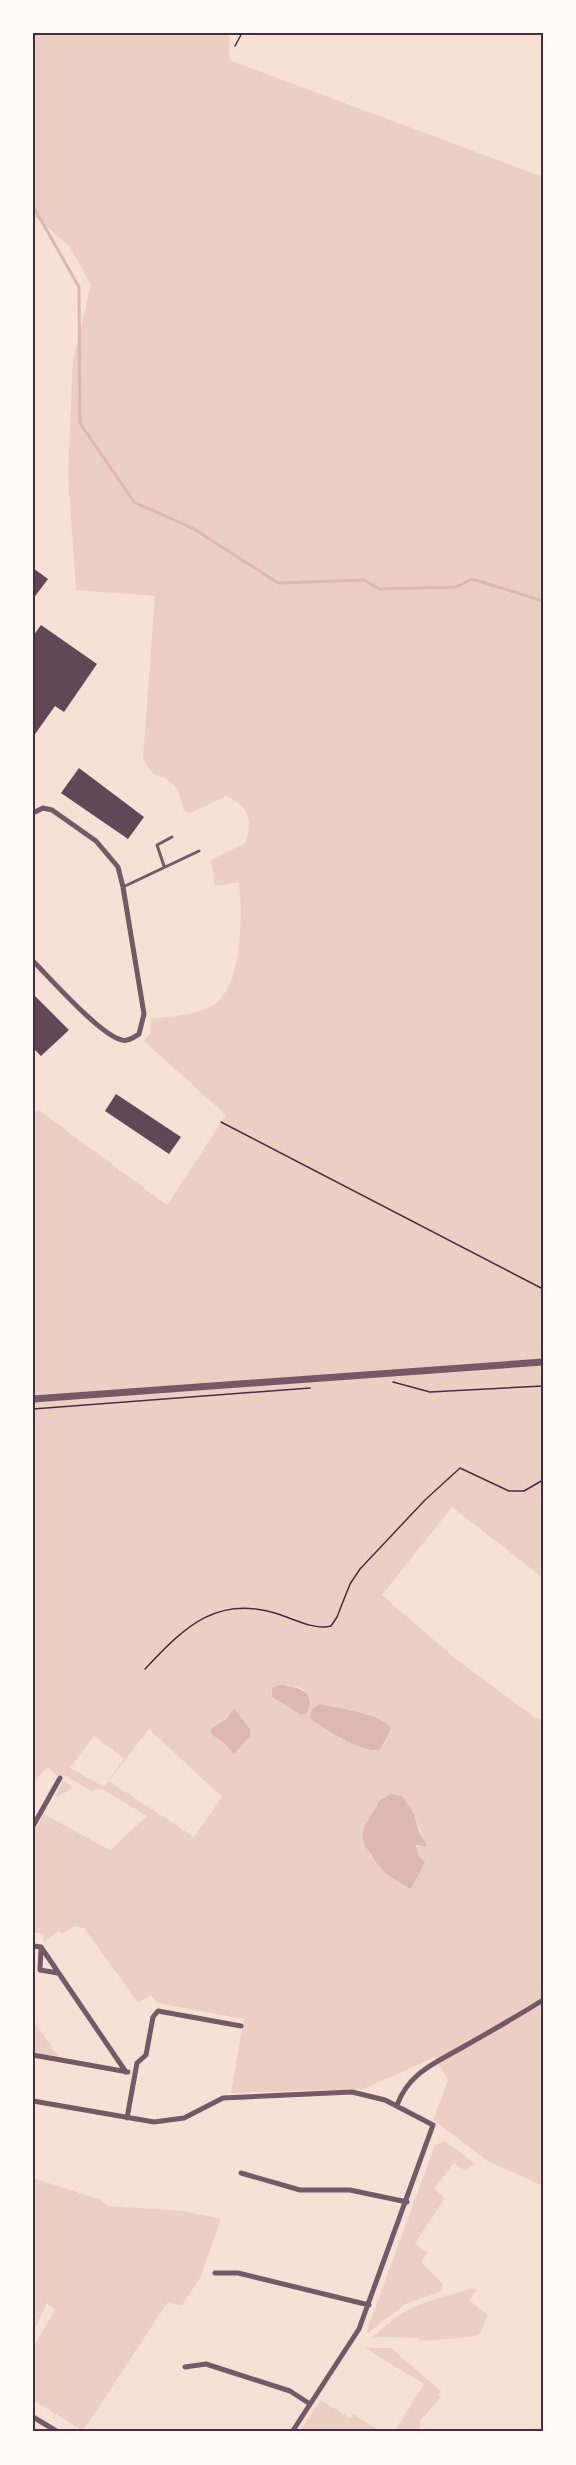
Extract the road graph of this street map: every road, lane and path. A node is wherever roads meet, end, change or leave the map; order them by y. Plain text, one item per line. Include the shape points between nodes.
1 (242, 33) edge
2 (235, 46) dead end
3 (33, 813) edge
4 (172, 837) dead end
5 (199, 851) dead end
6 (165, 866) junction
7 (123, 887) junction
8 (33, 961) edge
9 (221, 1122) dead end
10 (543, 1289) edge
11 (543, 1362) edge
12 (389, 1381) dead end
13 (543, 1386) edge
14 (315, 1388) dead end
15 (33, 1399) edge
16 (33, 1409) edge
17 (543, 1480) edge
18 (145, 1669) dead end
19 (60, 1778) dead end
20 (33, 1826) edge
21 (33, 1946) edge
22 (42, 1947) junction
23 (58, 1973) junction
24 (543, 2000) edge
25 (241, 2026) dead end
26 (33, 2055) edge
27 (126, 2072) junction
28 (136, 2073) junction
29 (33, 2102) edge
30 (397, 2105) junction
31 (128, 2118) junction
32 (241, 2174) dead end
33 (407, 2202) junction
34 (215, 2273) dead end
35 (369, 2305) junction
36 (184, 2367) dead end
37 (310, 2403) junction
38 (33, 2417) edge
39 (58, 2432) edge
40 (292, 2432) edge

1 - 2 path
3 - 7 street via 43,808 52,810 96,841 118,867
4 - 6 lane via 157,844
5 - 6 lane
6 - 7 lane
7 - 8 street via 144,1014 142,1028 134,1038 121,1041 105,1030
9 - 10 path
11 - 15 street
12 - 13 path via 430,1392
14 - 16 path
17 - 18 path via 524,1491 509,1491 460,1468 360,1569 331,1626 319,1627 242,1606 223,1609 200,1619
19 - 20 street
21 - 22 street
22 - 23 street
22 - 23 street via 40,1970
23 - 27 street
24 - 30 street via 427,2066 406,2085
25 - 28 street via 158,2011 153,2017 146,2055 137,2063
26 - 27 street
27 - 28 street
28 - 31 street
29 - 31 street
30 - 31 street via 352,2092 223,2098 172,2121
30 - 33 street via 433,2125
32 - 33 street via 300,2190 350,2190
33 - 35 street
34 - 35 street via 238,2273
35 - 37 street via 355,2338
36 - 37 street via 206,2364 290,2391
37 - 40 street
38 - 39 street

